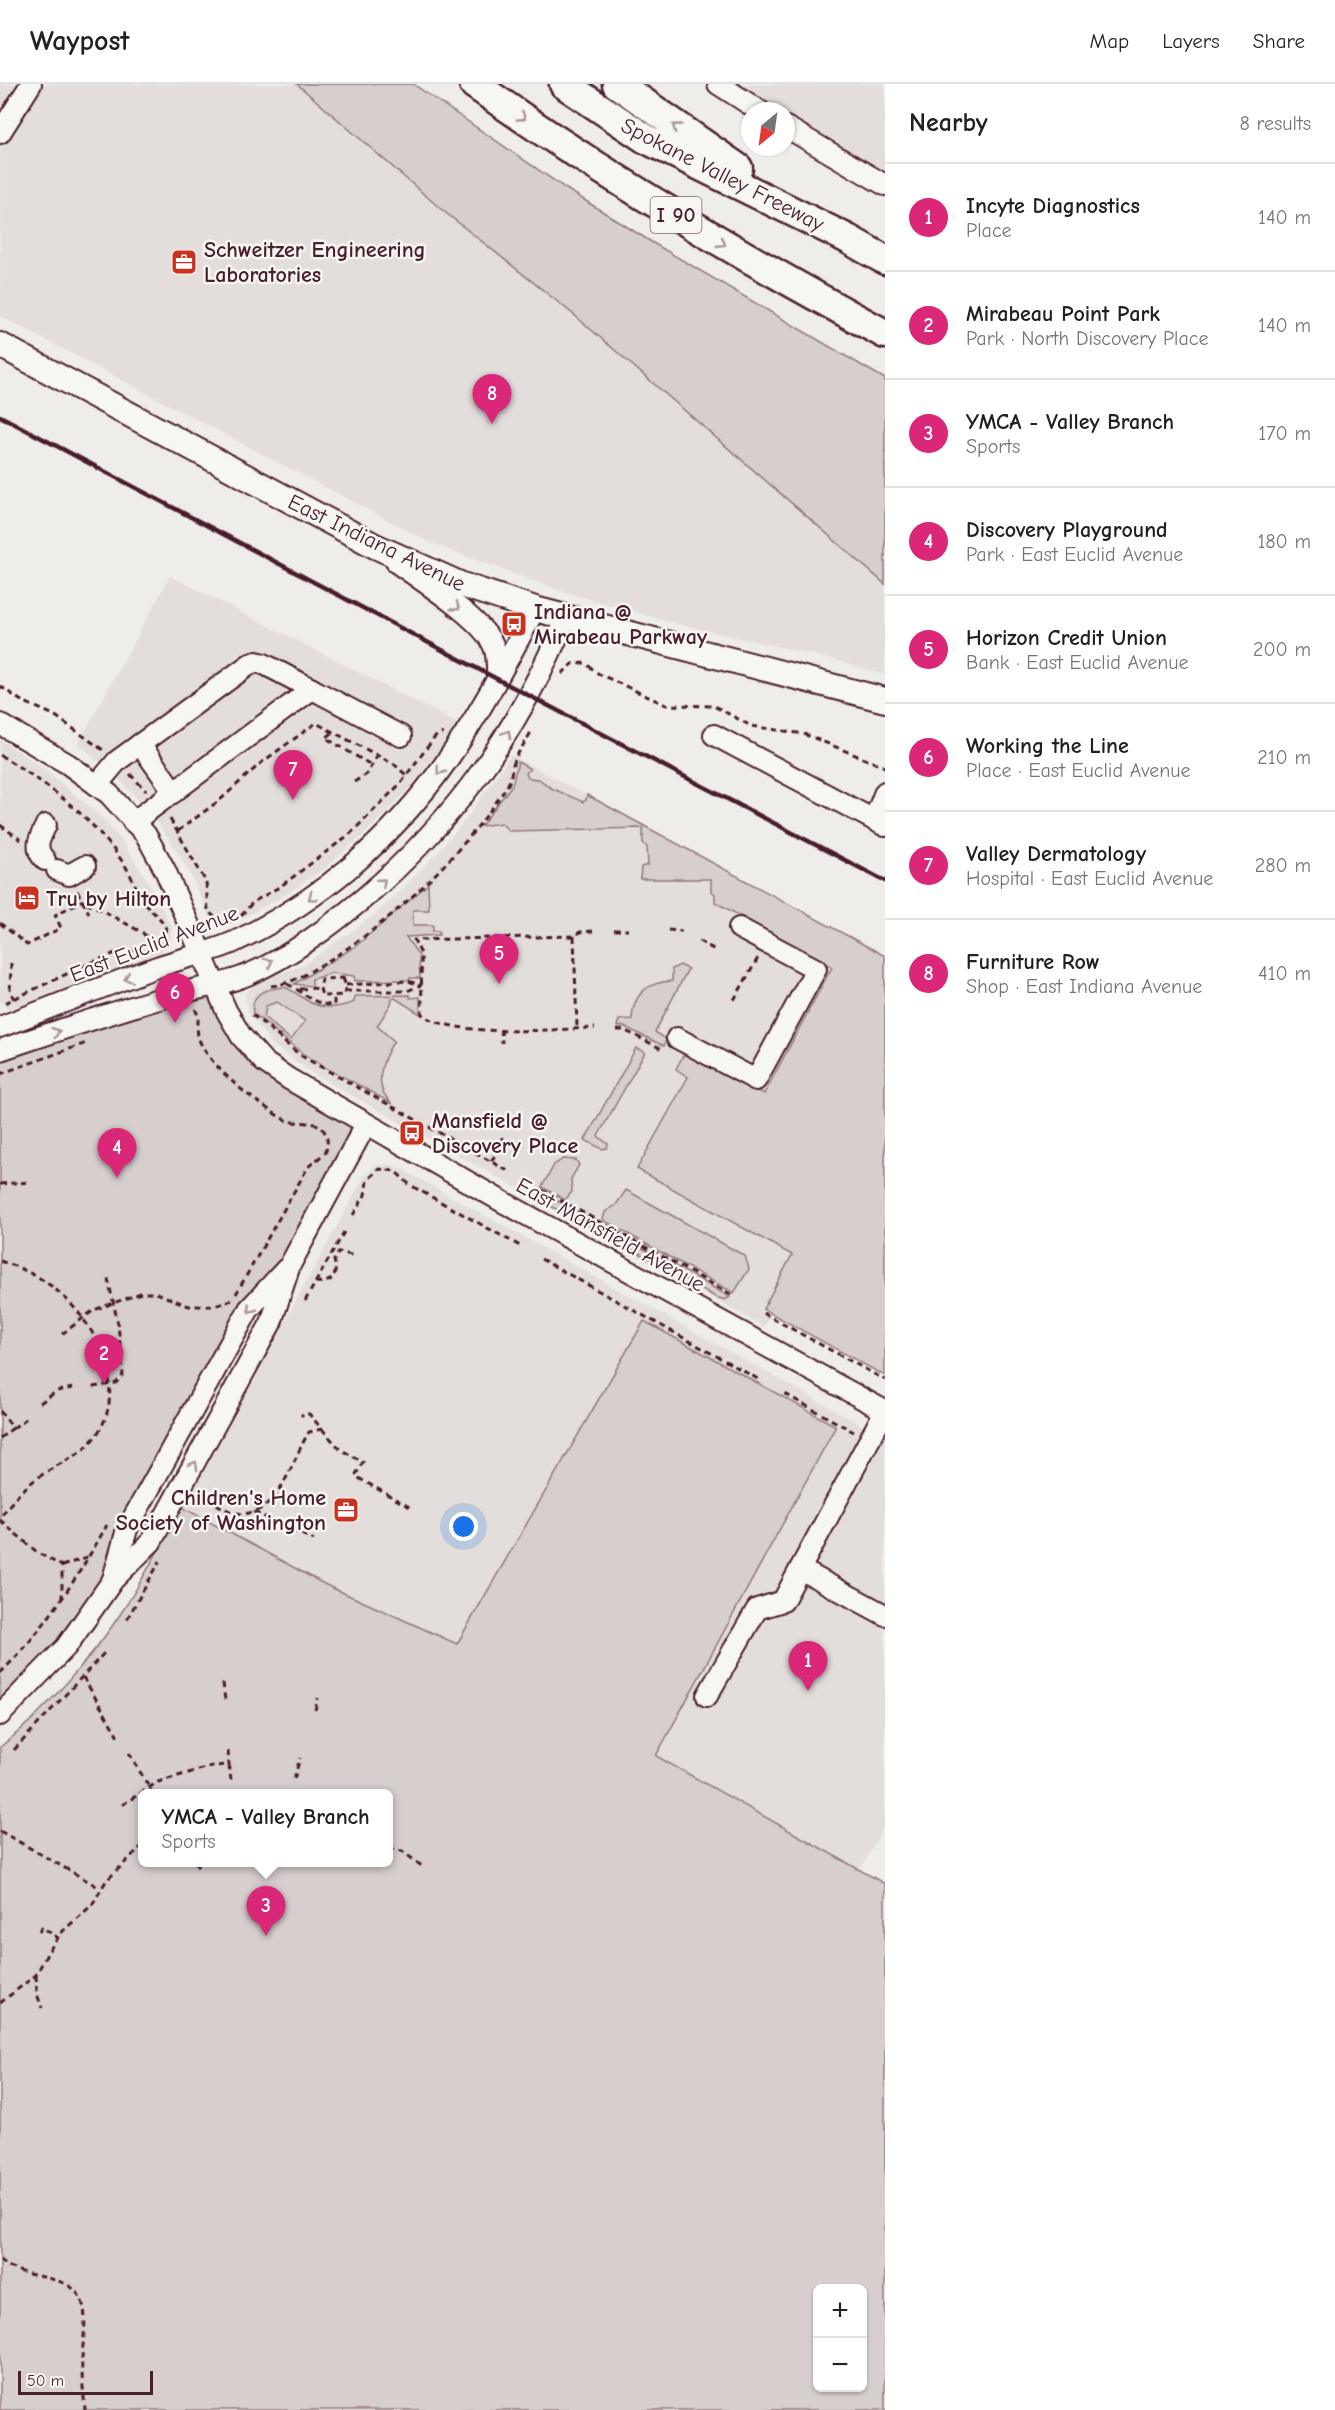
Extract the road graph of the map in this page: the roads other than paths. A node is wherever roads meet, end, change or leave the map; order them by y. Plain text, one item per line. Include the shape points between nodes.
1 (31, 84) edge
2 (474, 84) edge
3 (564, 84) edge
4 (617, 84) edge
5 (718, 84) edge
6 (746, 102) edge
7 (795, 132) edge
8 (0, 133) edge
9 (885, 185) edge
10 (848, 239) junction
11 (885, 260) edge
12 (885, 334) edge
13 (0, 345) edge
14 (375, 546) junction
15 (535, 609) junction
16 (566, 618) junction
17 (497, 680) junction
18 (312, 689) junction
19 (885, 700) edge
20 (0, 724) edge
21 (714, 735) dead end
22 (401, 736) dead end
23 (140, 744) junction
24 (97, 785) junction
25 (174, 792) junction
26 (885, 792) edge
27 (133, 822) junction
28 (879, 823) edge
29 (46, 825) dead end
30 (85, 866) dead end
31 (739, 928) dead end
32 (203, 953) junction
33 (215, 984) junction
34 (0, 1027) edge
35 (669, 1044) road end
36 (0, 1050) edge
37 (366, 1124) junction
38 (290, 1265) junction
39 (885, 1411) edge
40 (800, 1569) junction
41 (113, 1580) junction
42 (885, 1615) edge
43 (707, 1696) dead end
44 (0, 1715) edge

1 - 8 street
2 -> 12 highway, I 90 via 707,235
3 - 10 highway, Spokane Valley Freeway / I 90 via 646,140
10 -> 4 highway via 689,136
5 - 6 street
7 - 9 street
10 - 11 highway, Spokane Valley Freeway / I 90
13 - 14 main road, East Indiana Avenue
14 - 15 main road, East Indiana Avenue via 462,585
14 -> 17 street via 472,619 488,636 495,648
15 - 16 main road, East Indiana Avenue
15 - 17 street, East Euclid Avenue
16 - 19 main road, East Indiana Avenue
33 -> 16 street via 247,975 337,921 436,831 504,741
17 -> 32 street, East Euclid Avenue via 430,784 358,861 303,904 233,942
18 - 22 street
18 - 23 street via 256,662
18 - 25 street
20 - 24 street, East Mansfield Avenue via 36,743
21 - 28 street
23 - 24 street via 117,761
23 - 25 street
24 - 27 street, East Mansfield Avenue
25 - 27 street
26 - 28 street
27 - 32 street, East Mansfield Avenue via 146,835 165,870
29 - 30 street via 37,846 39,854 69,875
31 - 35 street via 816,969 756,1080
32 - 33 street, East Mansfield Avenue
32 -> 34 street, East Euclid Avenue
36 -> 33 street
33 - 37 street, East Mansfield Avenue via 241,1036 264,1062
37 - 38 street
37 - 39 street, East Mansfield Avenue
38 -> 41 street via 249,1309 127,1529
41 -> 38 street via 152,1542 271,1323
39 - 40 street
40 - 42 street
40 - 43 street via 783,1601 757,1609
41 - 44 street via 66,1647

